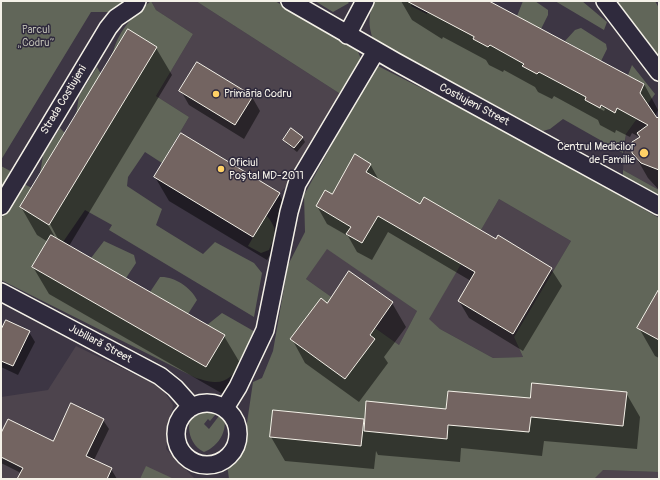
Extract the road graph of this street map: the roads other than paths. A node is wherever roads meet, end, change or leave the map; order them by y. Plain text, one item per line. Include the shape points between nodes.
1 (137, 1) edge
2 (290, 1) edge
3 (365, 1) edge
4 (605, 1) edge
5 (347, 34) junction
6 (376, 51) junction
7 (659, 72) edge
8 (1, 206) edge
9 (659, 206) edge
10 (1, 292) edge
11 (192, 406) junction
12 (225, 408) junction
13 (213, 472) edge

1 - 8 street, Strada Costiujeni via 108,28
2 - 5 street, Costiujeni Street
3 - 5 street
4 - 7 street
5 - 6 street, Costiujeni Street
6 - 9 street, Costiujeni Street
6 - 12 street via 297,184 265,330 238,388
10 - 11 street, Jubiliară Street via 160,376
11 - 12 street via 209,402
11 - 13 street via 183,413 178,422 178,443 182,453 190,460
12 - 13 street via 237,423 239,433 233,451

